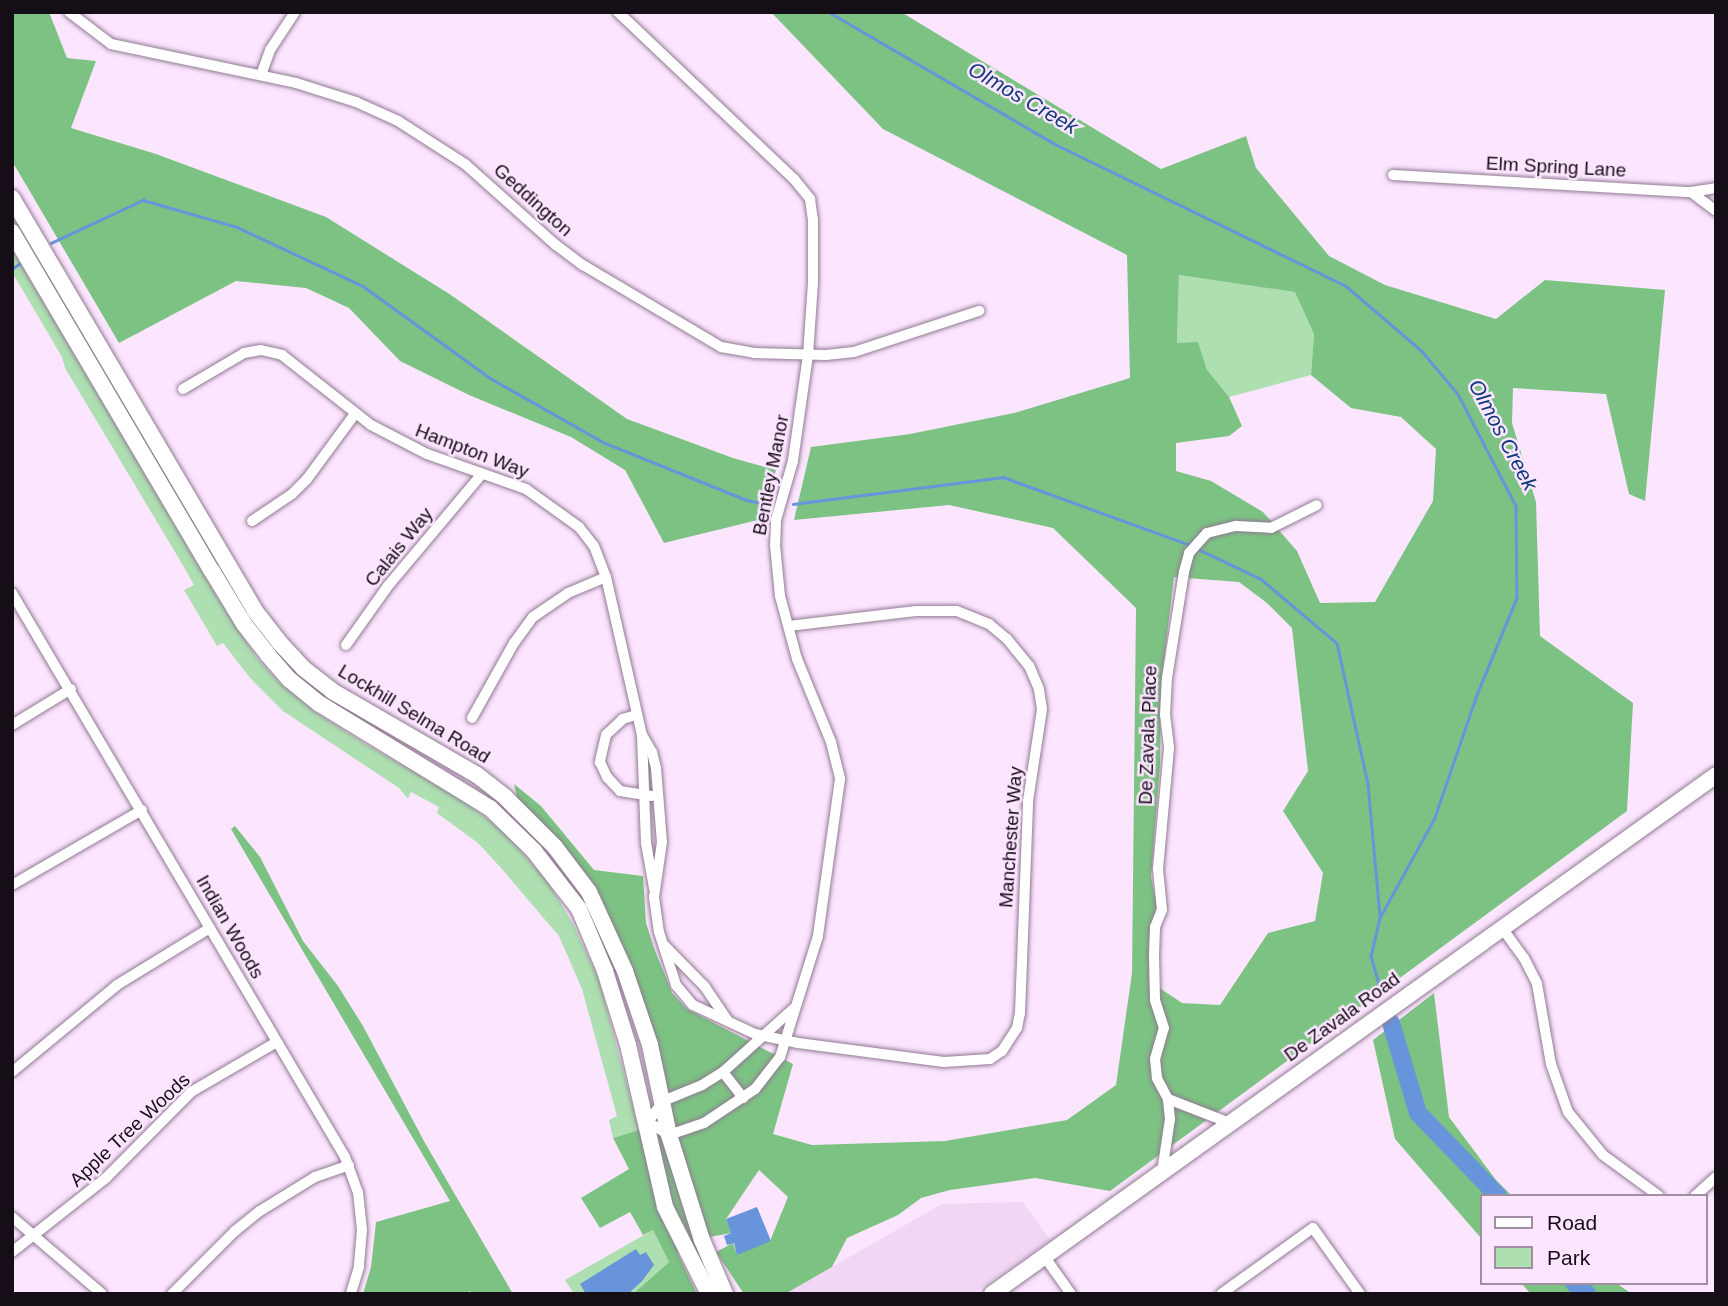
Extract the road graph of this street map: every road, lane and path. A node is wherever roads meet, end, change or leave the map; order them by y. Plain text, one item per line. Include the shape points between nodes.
1 (69, 12) edge
2 (295, 12) edge
3 (618, 12) edge
4 (261, 75) junction
5 (1393, 175) dead end
6 (1716, 188) edge
7 (1690, 192) junction
8 (13, 201) edge
9 (1716, 211) edge
10 (12, 232) edge
11 (979, 311) dead end
12 (808, 355) junction
13 (183, 389) dead end
14 (355, 414) junction
15 (133, 421) junction
16 (482, 474) junction
17 (1317, 505) dead end
18 (252, 521) dead end
19 (606, 577) junction
20 (12, 593) edge
21 (789, 626) junction
22 (346, 645) dead end
23 (71, 690) junction
24 (369, 715) junction
25 (636, 715) junction
26 (472, 718) dead end
27 (12, 724) edge
28 (359, 730) junction
29 (642, 735) junction
30 (1716, 775) edge
31 (658, 796) junction
32 (645, 797) junction
33 (142, 810) junction
34 (12, 885) edge
35 (654, 888) junction
36 (210, 928) junction
37 (1502, 928) junction
38 (665, 947) junction
39 (793, 1009) junction
40 (728, 1022) junction
41 (765, 1036) junction
42 (787, 1040) junction
43 (277, 1042) junction
44 (12, 1072) edge
45 (723, 1072) junction
46 (743, 1098) junction
47 (1168, 1099) junction
48 (663, 1101) junction
49 (648, 1122) junction
50 (1230, 1123) junction
51 (669, 1135) junction
52 (349, 1166) junction
53 (1161, 1172) junction
54 (1716, 1177) edge
55 (1656, 1194) edge
56 (1697, 1194) edge
57 (12, 1217) edge
58 (32, 1237) junction
59 (12, 1252) edge
60 (1044, 1256) junction
61 (102, 1294) edge
62 (172, 1294) edge
63 (351, 1294) edge
64 (709, 1294) edge
65 (725, 1294) edge
66 (992, 1294) edge
67 (1071, 1294) edge
68 (1221, 1294) edge
69 (1360, 1294) edge

1 - 4 street, Geddington via 111,44
2 - 4 street via 270,50
3 - 12 street, Bentley Manor via 810,199 813,282
4 - 12 street, Geddington via 356,102 414,130 466,164 583,265 706,340 736,351
5 - 7 street, Elm Spring Lane
6 - 7 street, Elm Spring Lane
7 - 9 street
8 - 15 main road, Lockhill Selma Road
10 - 15 main road, Lockhill Selma Road
11 - 12 street, Geddington via 866,349
12 - 21 street, Bentley Manor via 793,461 775,532 780,596
13 - 14 street, Hampton Way via 244,353 271,351 292,362
14 - 16 street, Hampton Way via 415,448
14 - 18 street via 307,479
15 - 24 main road, Lockhill Selma Road via 255,611 303,668
15 - 28 main road, Lockhill Selma Road via 250,632 290,680
16 - 19 street, Hampton Way via 526,489 561,512 594,546
16 - 22 street, Calais Way via 387,586
17 - 47 street, De Zavala Place via 1270,527 1236,526 1207,533 1189,553 1184,572 1167,678 1169,747 1158,869 1162,910 1155,927 1154,956 1155,1000 1164,1028 1154,1059
19 - 25 street, Hampton Way
19 - 26 street via 568,593 533,617
20 - 23 street, Indian Woods
21 - 39 street, Bentley Manor via 840,779 818,936
21 - 42 street, Manchester Way via 916,611 956,611 989,624 1019,652 1039,689 1042,709 1027,810 1020,1013 1010,1042 990,1059 944,1062
23 - 27 street
23 - 33 street, Indian Woods
24 - 28 street
24 - 48 main road, Lockhill Selma Road via 477,775 530,819 570,866 589,892 616,948 650,1045
25 - 29 street, Hampton Way
25 - 32 street via 623,719 606,735 600,762 620,791
28 - 49 main road, Lockhill Selma Road via 490,808 519,835 579,909 605,971
29 - 31 street, Hampton Way via 652,752
29 - 32 street, Hampton Way
30 - 37 main road, De Zavala Road
31 - 32 street
31 - 35 street, Hampton Way via 662,842
32 - 35 street, Hampton Way via 648,869
33 - 34 street
33 - 36 street, Indian Woods
35 - 38 street, Hampton Way
36 - 43 street, Indian Woods
36 - 44 street via 117,985
37 - 50 main road, De Zavala Road
37 - 55 street via 1537,984 1551,1064 1568,1112 1603,1155
38 - 40 street, Hampton Way via 705,987
38 - 40 street, Hampton Way via 669,968 684,996 704,1012
39 - 41 street, Bentley Manor
39 - 42 street, Bentley Manor
40 - 41 street, Hampton Way
41 - 42 street, Hampton Way
41 - 45 street, Bentley Manor
42 - 46 street, Bentley Manor via 768,1074
43 - 52 street, Indian Woods
43 - 58 street, Apple Tree Woods via 191,1092 106,1178
45 - 46 street
45 - 48 street, Bentley Manor
46 - 51 street, Bentley Manor via 704,1122
47 - 50 street
47 - 53 street, De Zavala Place via 1170,1119
48 - 49 street
48 - 51 main road, Lockhill Selma Road
49 - 51 street
49 - 64 main road, Lockhill Selma Road via 665,1207
50 - 53 main road, De Zavala Road
51 - 65 main road, Lockhill Selma Road via 702,1240
52 - 62 street via 315,1177 260,1211
52 - 63 street, Indian Woods via 358,1192 362,1230
53 - 60 main road, De Zavala Road
54 - 56 street
57 - 58 street
58 - 59 street, Apple Tree Woods
58 - 61 street
60 - 66 main road, De Zavala Road
60 - 67 street
68 - 69 street via 1313,1228

